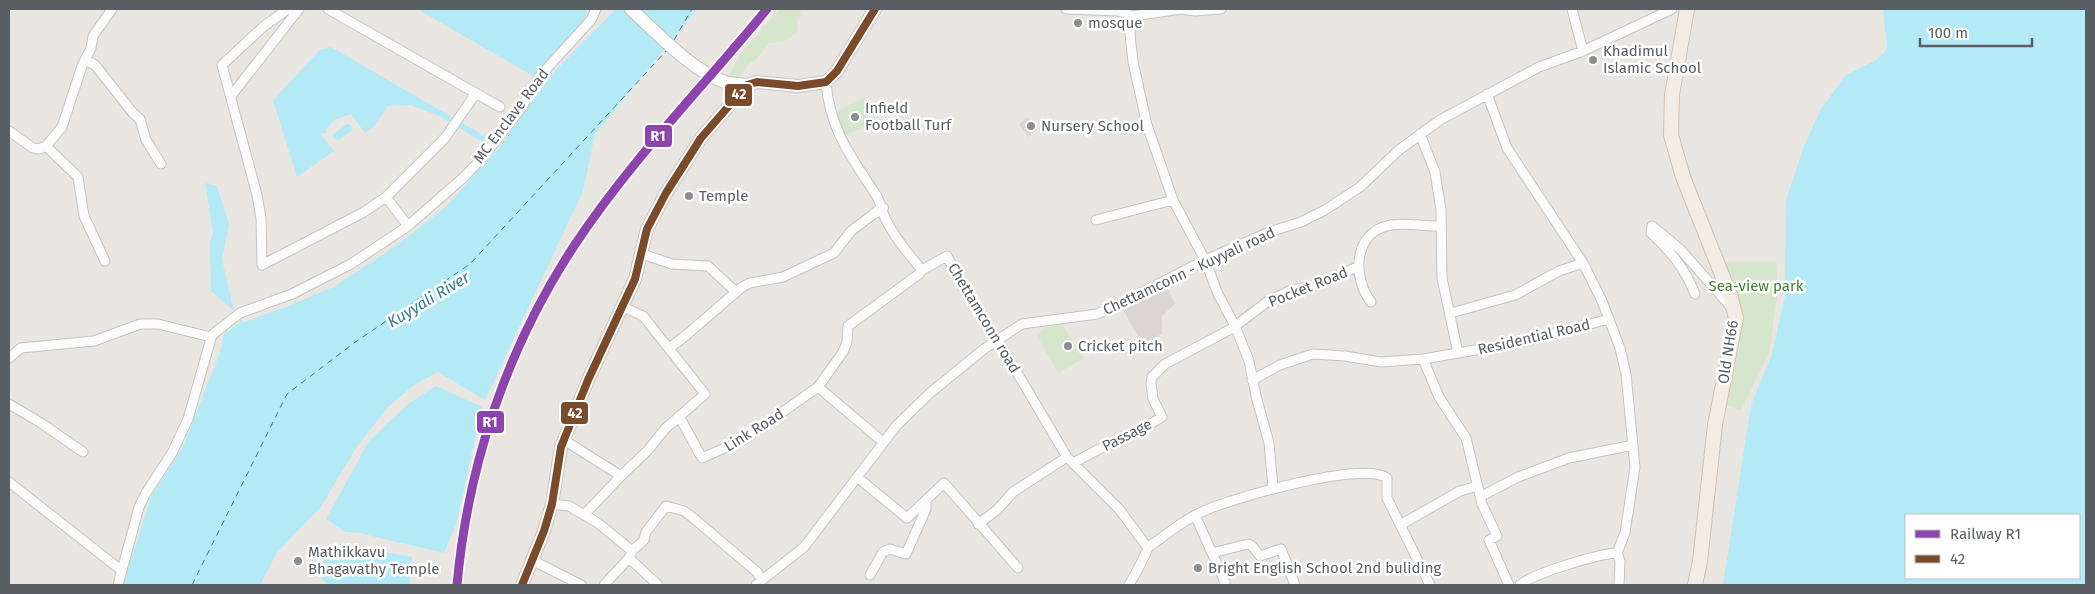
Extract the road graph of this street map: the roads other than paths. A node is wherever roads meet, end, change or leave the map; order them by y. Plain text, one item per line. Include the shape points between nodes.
1 (112, 9) edge
2 (288, 9) edge
3 (299, 9) edge
4 (328, 9) edge
5 (596, 9) edge
6 (631, 9) edge
7 (875, 9) edge
8 (1066, 9) edge
9 (1181, 9) edge
10 (1221, 9) edge
11 (1572, 9) edge
12 (1672, 9) edge
13 (1687, 9) edge
14 (1132, 16) junction
15 (1583, 51) junction
16 (86, 60) junction
17 (826, 82) junction
18 (747, 85) junction
19 (476, 93) junction
20 (1487, 94) junction
21 (231, 96) junction
22 (500, 107) dead end
23 (9, 131) edge
24 (1420, 134) junction
25 (46, 146) junction
26 (162, 164) dead end
27 (386, 197) junction
28 (1173, 200) junction
29 (879, 211) junction
30 (1096, 220) dead end
31 (408, 226) junction
32 (1441, 226) junction
33 (642, 254) junction
34 (1206, 260) junction
35 (105, 261) dead end
36 (1583, 263) junction
37 (1357, 267) junction
38 (922, 270) junction
39 (736, 292) junction
40 (1695, 294) dead end
41 (1371, 302) dead end
42 (623, 307) junction
43 (1734, 310) junction
44 (1451, 313) junction
45 (1609, 319) junction
46 (1235, 326) junction
47 (211, 336) junction
48 (997, 339) junction
49 (669, 348) junction
50 (1458, 353) junction
51 (9, 358) edge
52 (1424, 360) junction
53 (1252, 380) junction
54 (818, 387) junction
55 (9, 404) edge
56 (679, 416) junction
57 (564, 440) junction
58 (884, 442) junction
59 (1633, 447) junction
60 (83, 452) dead end
61 (1070, 460) junction
62 (621, 476) junction
63 (857, 477) junction
64 (9, 482) edge
65 (1478, 486) junction
66 (1273, 488) junction
67 (1480, 497) junction
68 (926, 500) junction
69 (552, 504) junction
70 (584, 515) junction
71 (1195, 515) junction
72 (978, 524) junction
73 (1400, 525) junction
74 (1148, 548) junction
75 (1212, 553) junction
76 (1617, 553) junction
77 (630, 554) junction
78 (532, 560) junction
79 (1018, 568) dead end
80 (122, 571) junction
81 (870, 575) dead end
82 (758, 584) edge
83 (118, 585) edge
84 (522, 585) edge
85 (580, 585) edge
86 (604, 585) edge
87 (658, 585) edge
88 (1130, 585) edge
89 (1224, 585) edge
90 (1295, 585) edge
91 (1430, 585) edge
92 (1509, 585) edge
93 (1520, 585) edge
94 (1619, 585) edge
95 (1695, 585) edge

1 - 16 street via 93,36
2 - 21 street via 226,58 222,65
3 - 21 street
4 - 19 street
5 - 31 street, MC Enclave Road via 591,20 538,77 522,107 483,157
6 - 18 main road via 671,46 716,78
7 - 17 main road
8 - 14 street via 1119,12
9 - 10 street
9 - 14 street
11 - 15 street
12 - 15 street, Chettamconn - Kuyyali road
13 - 43 main road, Old NH66 via 1672,95 1671,135 1683,178
14 - 28 street via 1131,49 1141,100
15 - 20 street, Chettamconn - Kuyyali road via 1548,63
16 - 25 street via 62,127
16 - 26 street via 95,65 140,119 146,140
17 - 18 main road via 798,86 757,82
17 - 29 street, Chettamconn road via 832,114 844,147
18 - 33 main road via 701,138 681,168 647,229
19 - 22 street
19 - 27 street via 445,138
20 - 24 street, Chettamconn - Kuyyali road
20 - 36 street via 1506,148
21 - 27 street via 261,218 262,265 364,212
23 - 25 street via 33,148
24 - 32 street, Residential Road via 1434,172
24 - 34 street, Chettamconn - Kuyyali road via 1360,186 1325,210
25 - 35 street via 78,177 84,216
27 - 31 street
28 - 30 street
28 - 34 street
29 - 38 street, Chettamconn road
29 - 39 street via 851,232 834,253 784,277 750,283
31 - 47 street, MC Enclave Road via 351,264 292,294 240,313
32 - 37 street, Pocket Road via 1389,225 1369,236 1362,244
32 - 44 street, Residential Road via 1442,278
33 - 39 street via 672,264 708,266
33 - 42 main road
34 - 46 street via 1218,294
34 - 48 street, Chettamconn - Kuyyali road via 1114,307 1081,317 1022,324
36 - 44 street via 1559,271 1515,295
36 - 45 street
37 - 41 street, Pocket Road
37 - 46 street, Pocket Road via 1316,285 1289,291 1267,302
38 - 48 street, Chettamconn road via 947,256 968,296
38 - 54 street, Link Road via 848,326 843,352
39 - 49 street
40 - 43 street via 1687,274 1651,232 1652,226 1680,249
42 - 49 street via 643,316
42 - 57 main road
43 - 95 main road, Old NH66 via 1736,318 1715,425
44 - 50 street, Residential Road
45 - 50 street, Residential Road via 1538,338
45 - 59 street via 1626,374
46 - 53 street via 1249,361
46 - 61 street, Passage via 1156,372 1151,383 1153,399 1162,417
47 - 51 street via 158,324 140,324 94,341 21,348
47 - 80 street via 188,420 139,507
48 - 58 street, Chettamconn - Kuyyali road via 930,393
48 - 61 street, Chettamconn road
49 - 56 street via 705,394
50 - 52 street, Residential Road
52 - 53 street, Residential Road via 1381,362 1313,354 1280,365
52 - 65 street via 1439,397 1466,438
53 - 66 street via 1269,443
54 - 56 street, Link Road via 743,440 702,458
54 - 58 street
55 - 60 street
56 - 62 street
57 - 62 street
57 - 69 main road
58 - 63 street, Chettamconn - Kuyyali road
59 - 67 street via 1568,458
59 - 76 street via 1634,485 1625,533
61 - 72 street via 1013,492
61 - 74 street, Chettamconn road via 1119,510
62 - 70 street
63 - 68 street via 907,518
63 - 82 street, Chettamconn - Kuyyali road via 804,547
64 - 80 street
65 - 67 street
65 - 73 street via 1460,491
66 - 71 street via 1235,498
66 - 73 street via 1342,475 1377,473 1387,478 1387,498
67 - 92 street via 1496,536 1489,540
68 - 72 street via 944,484
68 - 81 street via 926,509 906,554 890,549 883,552
69 - 70 street via 569,506
69 - 78 main road
70 - 77 street via 598,523
71 - 74 street
71 - 75 street
72 - 79 street
73 - 91 street
74 - 88 street
75 - 89 street
75 - 90 street via 1248,544 1260,556 1281,549
76 - 93 street via 1541,575
76 - 94 street
77 - 82 street via 644,540 646,532 666,506 684,511 757,572
77 - 86 street
77 - 87 street
78 - 84 main road
78 - 85 street
80 - 83 street

